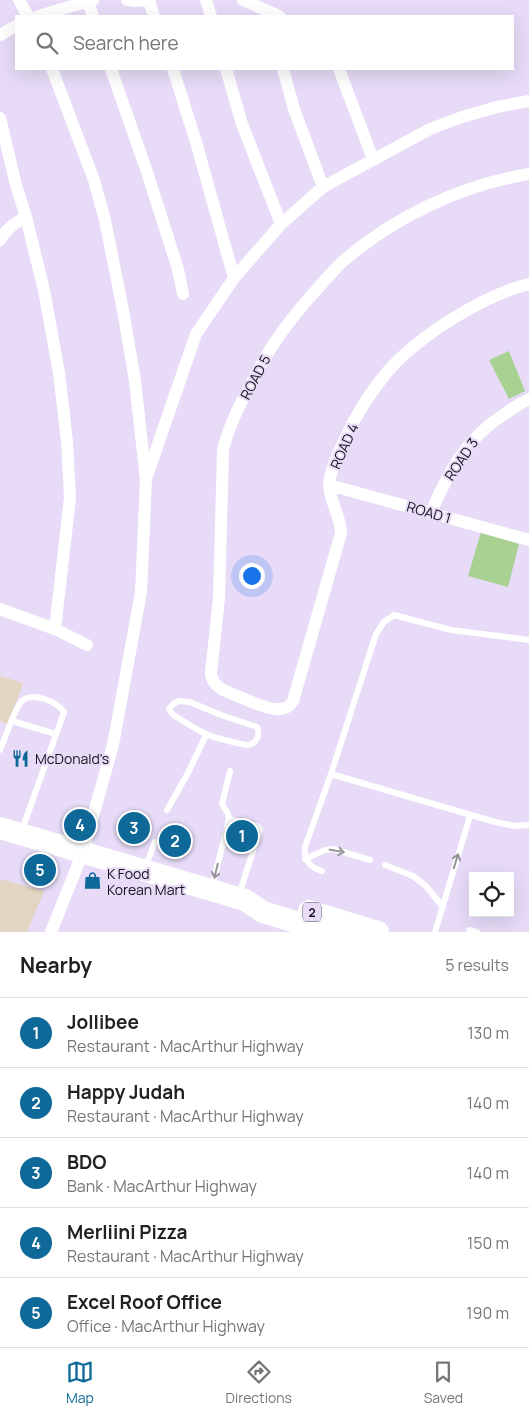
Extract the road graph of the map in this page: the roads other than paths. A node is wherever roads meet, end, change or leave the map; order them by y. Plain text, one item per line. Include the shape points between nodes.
1 (19, 0) edge
2 (127, 0) edge
3 (150, 0) edge
4 (206, 0) edge
5 (243, 0) edge
6 (90, 1) edge
7 (265, 13) edge
8 (27, 15) edge
9 (41, 15) edge
10 (93, 15) edge
11 (154, 15) edge
12 (211, 15) edge
13 (15, 27) edge
14 (0, 35) edge
15 (52, 70) edge
16 (111, 70) edge
17 (173, 70) edge
18 (226, 70) edge
19 (283, 70) edge
20 (339, 70) edge
21 (529, 101) edge
22 (0, 118) edge
23 (374, 159) junction
24 (529, 174) edge
25 (323, 187) junction
26 (26, 217) junction
27 (280, 224) junction
28 (0, 240) edge
29 (234, 278) junction
30 (529, 284) edge
31 (184, 294) dead end
32 (529, 399) edge
33 (146, 480) junction
34 (329, 484) junction
35 (431, 512) junction
36 (529, 540) edge
37 (0, 608) edge
38 (54, 629) junction
39 (529, 640) edge
40 (87, 646) dead end
41 (248, 700) joint
42 (11, 722) junction
43 (56, 734) junction
44 (206, 735) junction
45 (0, 750) edge
46 (230, 771) dead end
47 (331, 774) junction
48 (167, 810) dead end
49 (470, 816) junction
50 (229, 819) junction
51 (529, 825) edge
52 (10, 831) edge
53 (155, 842) dead end
54 (83, 852) junction
55 (306, 859) junction
56 (370, 860) dead end
57 (385, 865) dead end
58 (144, 871) junction
59 (322, 872) dead end
60 (211, 890) junction
61 (241, 899) junction
62 (443, 907) junction
63 (469, 930) dead end
64 (51, 932) edge
65 (329, 932) edge
66 (378, 932) edge
67 (435, 932) edge
68 (477, 932) edge

1 - 8 street
2 - 3 street
3 - 11 street
4 - 12 street
5 - 7 street
6 - 9 street
6 - 10 street
13 - 14 street
15 - 33 street via 94,180 105,220 135,381
16 - 31 street
17 - 29 street
18 - 27 street via 242,124
19 - 25 street
20 - 23 street
21 - 23 street via 462,117 430,129
22 - 26 street
23 - 25 street
24 - 41 street, ROAD 5 via 473,188 423,209 358,249 292,317 260,365 236,413 223,450 220,598 211,673 218,687
25 - 27 street
26 - 28 street via 14,224
26 - 38 street via 48,308 67,441 70,498
27 - 29 street
29 - 33 street via 196,334
30 - 34 street, ROAD 4 via 494,296 463,313 426,337 388,371 349,432
32 - 35 street, ROAD 3 via 485,427 471,441 450,471
33 - 54 street via 141,592 113,745
34 - 35 street, ROAD 1
34 - 41 street, ROAD 4 via 341,533 293,701 277,710
35 - 36 street, ROAD 1
37 - 38 street
38 - 40 street
39 - 47 lane via 451,630 394,615 376,634
42 - 43 lane
42 - 43 lane via 23,700 43,698 64,712
42 - 45 lane
43 - 52 lane
44 - 44 lane via 247,745 254,742 259,731 257,726 190,702 173,704 169,709 172,714
44 - 48 lane
46 - 50 lane via 222,804
47 - 49 lane
47 - 55 lane via 305,847
49 - 51 lane via 515,826
62 -> 49 lane
50 -> 60 lane
50 - 61 lane via 260,829
52 - 54 highway, 2
53 - 58 lane
54 - 58 highway, 2
54 - 64 street
55 -> 56 lane via 325,850 333,850
55 - 59 lane via 314,869
57 - 62 lane via 413,876
58 - 60 highway, 2
60 - 61 highway, 2
61 - 65 highway, 2 via 263,912
61 - 66 highway, 2 via 267,898
62 - 67 lane
63 - 68 lane

